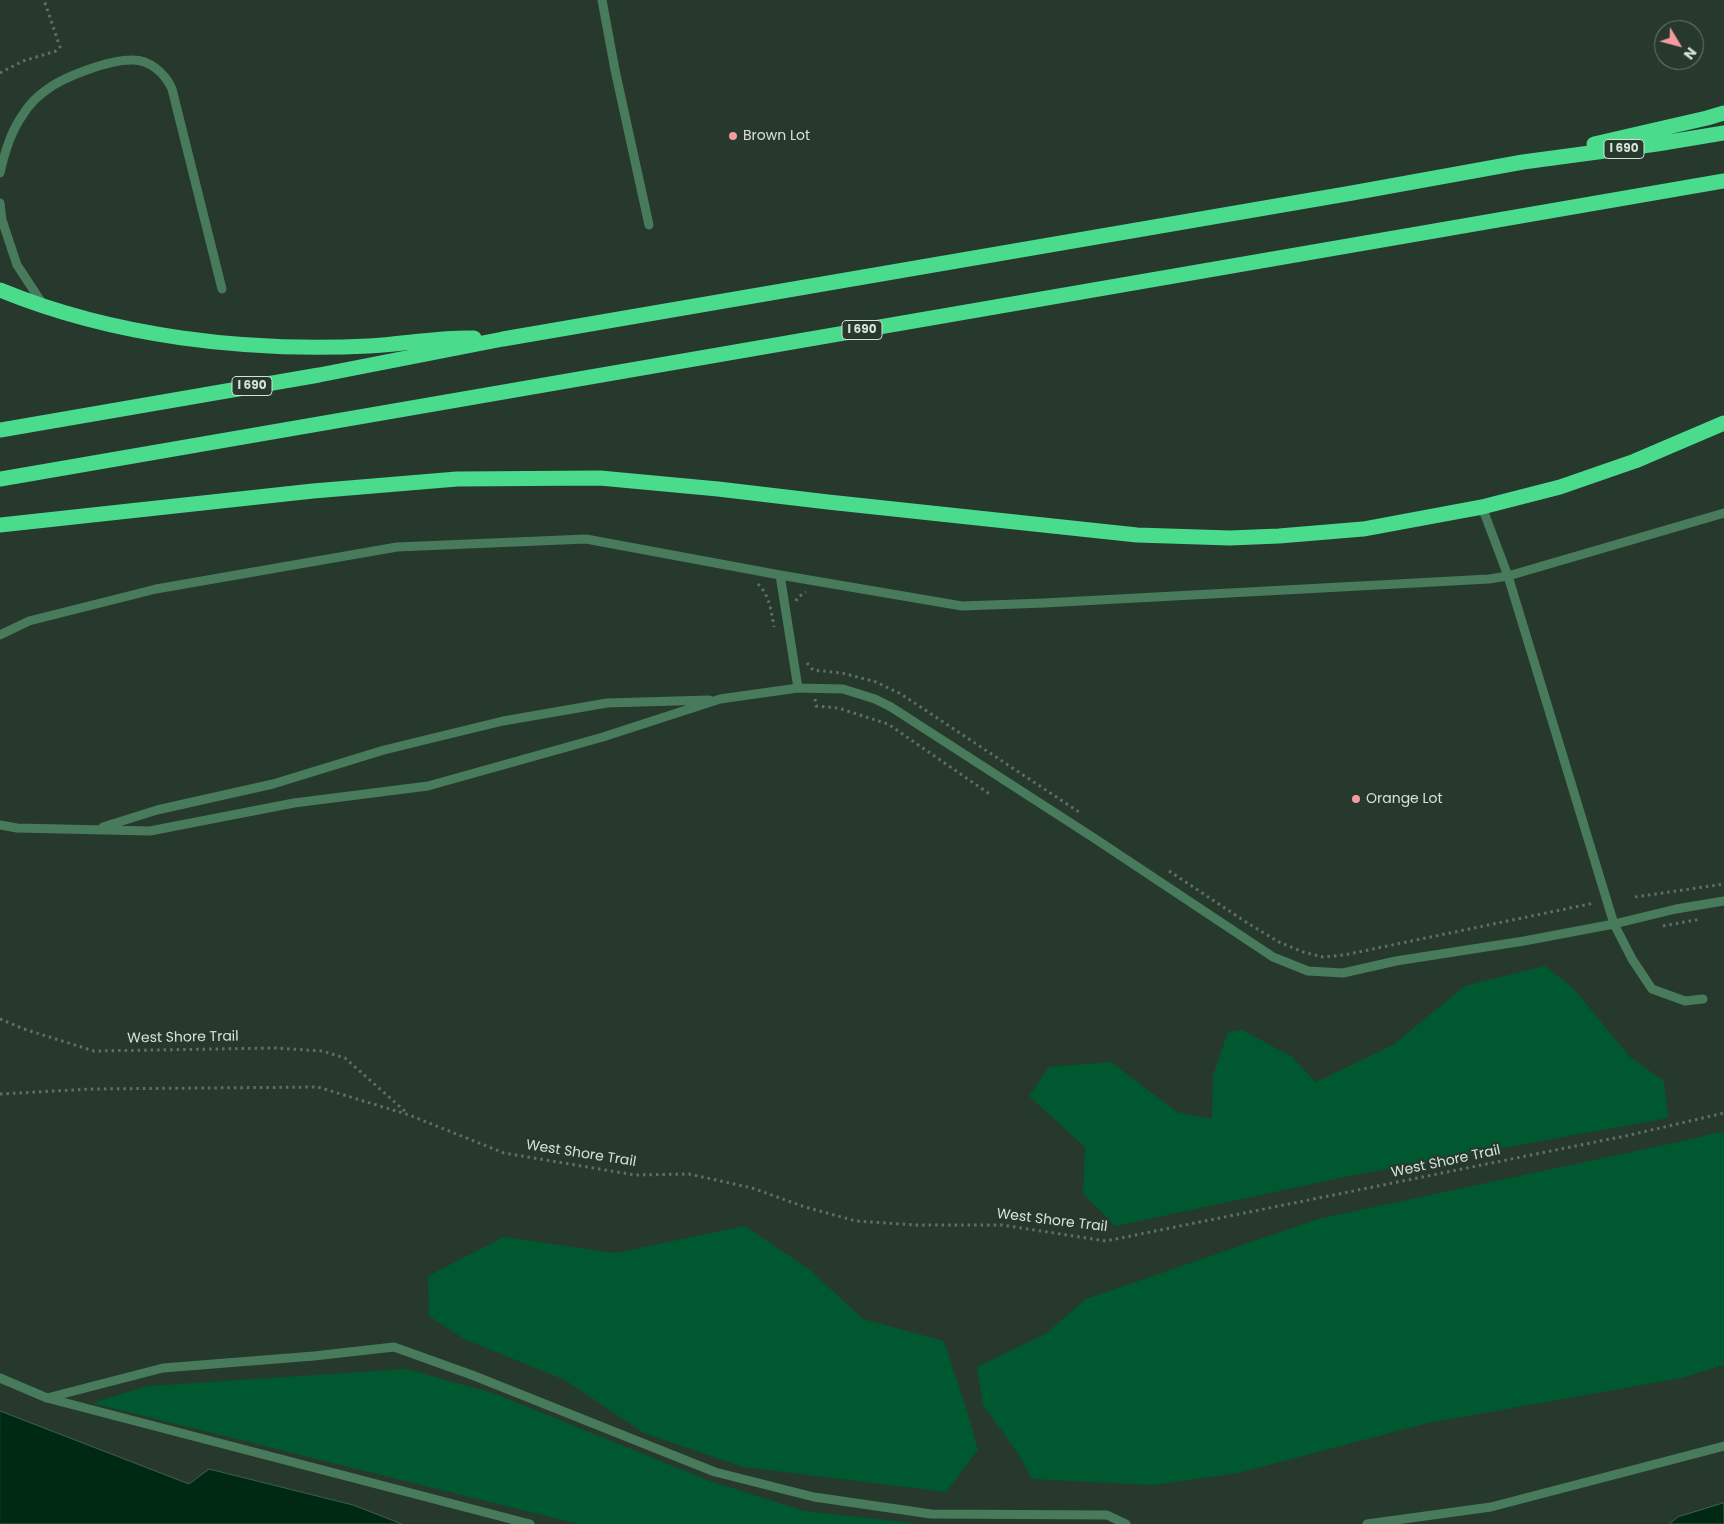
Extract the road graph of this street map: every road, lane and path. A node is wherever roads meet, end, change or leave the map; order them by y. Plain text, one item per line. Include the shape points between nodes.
1 (44, 0) edge
2 (602, 0) edge
3 (0, 73) edge
4 (1724, 113) edge
5 (1724, 133) edge
6 (1523, 162) junction
7 (0, 172) edge
8 (1724, 181) edge
9 (0, 203) edge
10 (649, 225) dead end
11 (222, 289) dead end
12 (0, 290) edge
13 (44, 306) junction
14 (503, 339) junction
15 (1724, 423) edge
16 (0, 430) edge
17 (0, 479) edge
18 (1482, 507) junction
19 (1724, 513) edge
20 (0, 525) edge
21 (780, 575) junction
22 (1508, 576) junction
23 (0, 635) edge
24 (813, 670) dead end
25 (819, 671) dead end
26 (798, 688) junction
27 (814, 688) junction
28 (720, 699) junction
29 (991, 795) dead end
30 (1084, 816) dead end
31 (0, 825) edge
32 (96, 830) junction
33 (1164, 868) dead end
34 (1724, 884) edge
35 (1635, 896) dead end
36 (1724, 901) edge
37 (1594, 903) dead end
38 (1706, 918) dead end
39 (1614, 924) junction
40 (1659, 927) dead end
41 (1703, 999) dead end
42 (0, 1019) edge
43 (0, 1094) edge
44 (1724, 1113) edge
45 (409, 1115) junction
46 (0, 1378) edge
47 (47, 1398) junction
48 (1724, 1446) edge
49 (530, 1524) edge
50 (1126, 1524) edge
51 (1367, 1524) edge

1 - 3 path via 60,44 58,50 23,61
2 - 10 lane
4 - 6 highway
5 - 6 highway, I 690
6 - 14 highway, I 690
7 - 11 lane via 6,145 24,112 46,90 71,76 107,64 132,59 149,64 168,81 173,92
8 - 17 highway, I 690
9 - 13 lane via 17,266
12 - 13 highway
13 - 14 highway via 102,323 185,338 278,346 368,346 455,338
14 - 16 highway, I 690 via 319,375
15 - 18 highway via 1635,462
18 - 20 highway via 1363,529 1211,538 1137,535 600,478 467,478
18 - 22 lane
19 - 22 lane
21 - 22 lane via 962,606 1430,583
21 - 23 lane via 586,539 397,547 156,589 29,621
21 - 26 lane
22 - 39 lane
24 - 27 path
25 - 30 path via 876,682 901,694
26 - 27 lane
26 - 28 lane
27 - 29 path via 816,706 838,708 888,724
27 - 39 lane via 843,690 891,707 1273,957 1308,971 1344,973 1396,961
28 - 32 lane via 608,703 503,721 384,750 273,784 157,810
28 - 32 lane via 603,738 428,786 294,803 150,831
31 - 32 lane
33 - 37 path via 1279,942 1323,957
34 - 35 path
36 - 39 lane
38 - 40 path
39 - 41 lane via 1652,989 1685,1001
42 - 45 path, West Shore Trail via 94,1051 276,1048 322,1051 346,1058
43 - 45 path, West Shore Trail via 91,1089 318,1087
44 - 45 path, West Shore Trail via 1106,1241 1002,1225 856,1221 752,1188 689,1174 635,1175 504,1153
46 - 47 lane
47 - 49 lane
47 - 50 lane via 163,1368 394,1347 715,1472 814,1497 931,1514 1107,1516
48 - 51 lane via 1491,1507

